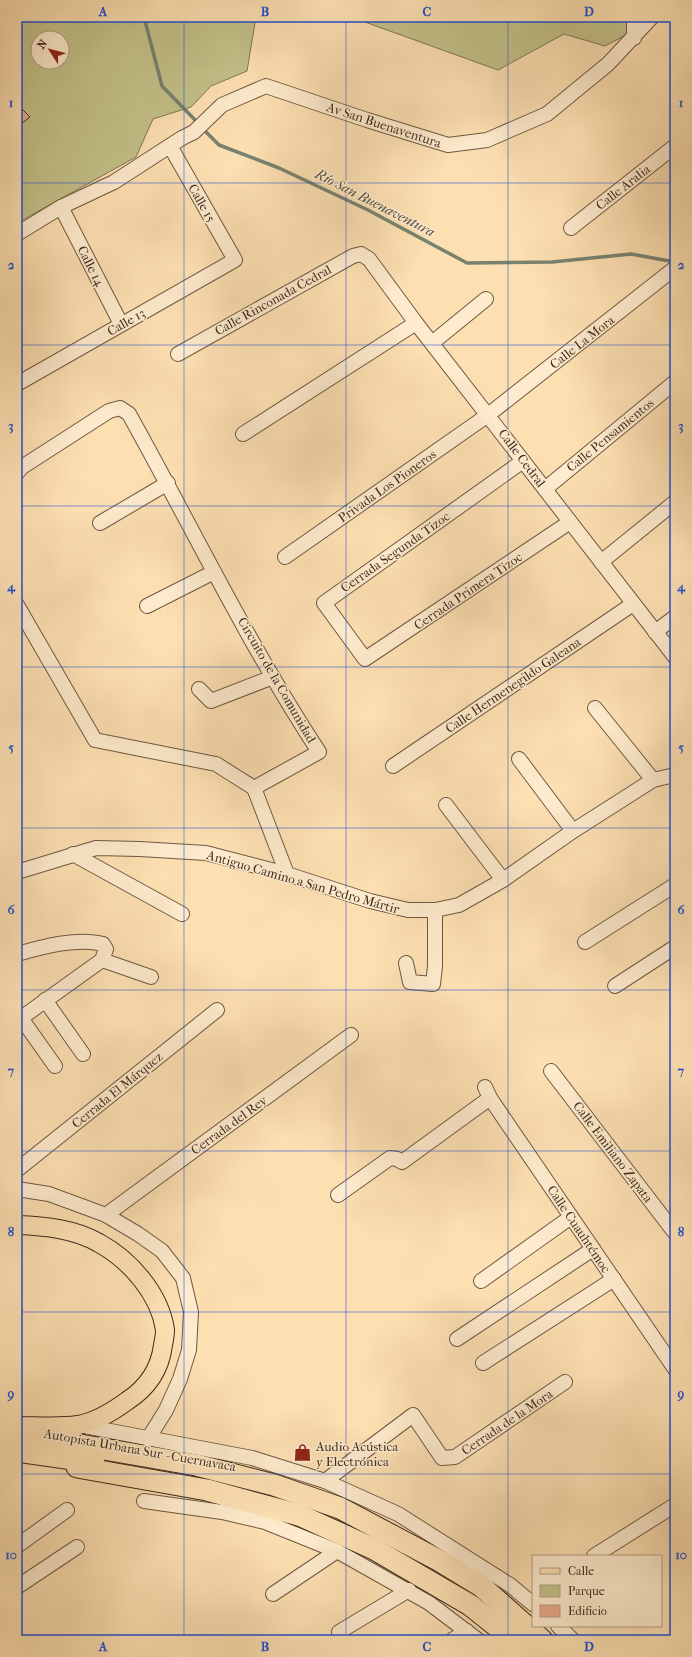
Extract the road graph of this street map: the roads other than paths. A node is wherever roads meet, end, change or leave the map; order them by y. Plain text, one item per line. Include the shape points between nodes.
1 (634, 17) edge
2 (652, 17) edge
3 (634, 38) junction
4 (170, 146) junction
5 (675, 146) edge
6 (61, 207) junction
7 (571, 228) dead end
8 (17, 234) edge
9 (369, 259) joint
10 (234, 260) joint
11 (675, 268) edge
12 (486, 299) dead end
13 (416, 323) junction
14 (121, 324) junction
15 (432, 343) junction
16 (178, 354) dead end
17 (675, 382) edge
18 (17, 384) edge
19 (488, 415) junction
20 (243, 434) dead end
21 (523, 461) junction
22 (17, 473) edge
23 (168, 483) junction
24 (545, 489) junction
25 (675, 502) edge
26 (570, 522) junction
27 (100, 523) dead end
28 (285, 557) dead end
29 (601, 562) junction
30 (214, 572) junction
31 (633, 604) junction
32 (17, 605) edge
33 (147, 606) dead end
34 (675, 617) edge
35 (655, 632) junction
36 (675, 657) edge
37 (365, 659) joint
38 (273, 677) junction
39 (199, 689) dead end
40 (595, 708) dead end
41 (519, 759) dead end
42 (393, 766) dead end
43 (675, 775) edge
44 (653, 780) junction
45 (254, 788) junction
46 (446, 805) dead end
47 (573, 832) junction
48 (74, 854) junction
49 (17, 872) edge
50 (288, 874) junction
51 (503, 880) junction
52 (675, 885) edge
53 (435, 910) junction
54 (182, 914) dead end
55 (585, 942) dead end
56 (675, 948) edge
57 (17, 954) edge
58 (104, 954) junction
59 (406, 963) dead end
60 (151, 977) dead end
61 (615, 986) dead end
62 (45, 1000) junction
63 (217, 1010) dead end
64 (19, 1019) edge
65 (351, 1035) dead end
66 (83, 1054) dead end
67 (55, 1066) dead end
68 (551, 1071) dead end
69 (17, 1170) edge
70 (17, 1189) edge
71 (338, 1195) dead end
72 (106, 1215) junction
73 (571, 1217) junction
74 (17, 1225) edge
75 (675, 1233) edge
76 (593, 1249) junction
77 (614, 1279) junction
78 (481, 1281) dead end
79 (458, 1339) dead end
80 (483, 1363) dead end
81 (675, 1369) edge
82 (565, 1382) dead end
83 (79, 1425) junction
84 (17, 1426) edge
85 (17, 1430) edge
86 (17, 1434) edge
87 (148, 1439) junction
88 (17, 1451) edge
89 (17, 1457) edge
90 (325, 1481) junction
91 (144, 1501) dead end
92 (675, 1505) edge
93 (67, 1510) dead end
94 (17, 1546) edge
95 (77, 1547) dead end
96 (337, 1551) junction
97 (596, 1555) edge
98 (17, 1587) edge
99 (409, 1590) junction
100 (527, 1593) edge
101 (273, 1594) dead end
102 (532, 1602) edge
103 (532, 1621) edge
104 (538, 1627) edge
105 (559, 1627) edge
106 (339, 1632) dead end
107 (472, 1636) edge
108 (452, 1640) edge
109 (514, 1640) edge
110 (525, 1640) edge
111 (542, 1640) edge
112 (551, 1640) edge
113 (573, 1640) edge

1 - 3 street
2 - 3 street, Av San Buenaventura
3 - 4 street, Av San Buenaventura via 608,64 547,114 487,140 448,145 266,86 222,105 194,132
4 - 6 street via 114,182
4 - 10 street, Calle 15
5 - 7 street, Calle Aralia
6 - 8 street
6 - 14 street, Calle 14
9 - 13 street, Calle Cedral
9 - 16 street, Calle Rinconada Cedral via 361,254 353,256
10 - 14 street, Calle 13
11 - 19 street, Calle La Mora
12 - 15 street
13 - 15 street, Calle Cedral
13 - 20 street
14 - 18 street, Calle 13
15 - 19 street, Calle Cedral
17 - 24 street, Calle Pensamientos
19 - 21 street, Calle Cedral
19 - 28 street, Privada Los Pioneros
21 - 24 street, Calle Cedral
21 - 37 street, Cerrada Segunda Tizoc via 324,603
22 - 23 street, Circuito de la Comunidad via 22,467 109,411 120,408 129,414
23 - 27 street
23 - 30 street, Circuito de la Comunidad
24 - 26 street, Calle Cedral
25 - 29 street
26 - 29 street, Calle Cedral
26 - 37 street, Cerrada Primera Tizoc
29 - 31 street, Calle Cedral
30 - 33 street
30 - 38 street, Circuito de la Comunidad
31 - 35 street, Calle Cedral
31 - 42 street, Calle Hermenegildo Galeana
32 - 45 street via 95,740 216,764
34 - 35 street
35 - 36 street, Calle Cedral
38 - 39 street via 211,701
38 - 45 street, Circuito de la Comunidad via 319,752
40 - 44 street
41 - 47 street
43 - 44 street, Antiguo Camino a San Pedro Mártir
44 - 47 street, Antiguo Camino a San Pedro Mártir
45 - 50 street
46 - 51 street
47 - 51 street, Antiguo Camino a San Pedro Mártir
48 - 49 street, Antiguo Camino a San Pedro Mártir
48 - 50 street, Antiguo Camino a San Pedro Mártir via 96,848 206,854
48 - 54 street
50 - 53 street, Antiguo Camino a San Pedro Mártir via 370,901 408,910
51 - 53 street, Antiguo Camino a San Pedro Mártir via 459,905
52 - 55 street
53 - 59 street via 433,984 410,982
56 - 61 street
57 - 58 street via 43,946 92,941 103,944
58 - 60 street
58 - 62 street
62 - 64 street
62 - 66 street
63 - 69 street, Cerrada El Márquez
64 - 67 street
65 - 72 street, Cerrada del Rey
68 - 75 street, Calle Emiliano Zapata
70 - 72 street via 49,1194
71 - 73 street, Calle Cuauhtémoc via 390,1158 402,1162 487,1092
72 - 87 street via 162,1250 182,1278 191,1312 189,1350 180,1380
73 - 76 street, Calle Cuauhtémoc
73 - 78 street
74 - 83 main road via 42,1225 98,1242 116,1253 130,1267 148,1288 159,1307 165,1331 156,1372 140,1392 113,1411
76 - 77 street, Calle Cuauhtémoc
76 - 79 street
77 - 80 street
77 - 81 street, Calle Cuauhtémoc
82 - 90 street, Cerrada de la Mora via 455,1457 442,1458 413,1415
83 - 84 main road
83 - 87 street
85 - 103 highway, Autopista Urbana Sur - Cuernavaca via 198,1457 250,1469 318,1491 385,1521 435,1550 487,1584
86 - 111 highway via 196,1465 274,1485 340,1508 440,1561 481,1586
87 - 90 street via 252,1458
88 - 110 highway, Autopista Urbana Sur - Cuernavaca via 197,1474 276,1494 341,1518 400,1549 455,1583
89 - 109 highway via 207,1490 299,1515 374,1549 470,1605
90 - 100 street via 398,1514 510,1585
91 - 96 street via 222,1512 265,1522
92 - 97 street
93 - 94 street
95 - 98 street
96 - 99 street
96 - 101 street
99 - 106 street
99 - 107 street
100 - 102 street
104 - 112 highway
105 - 113 street
107 - 108 street

